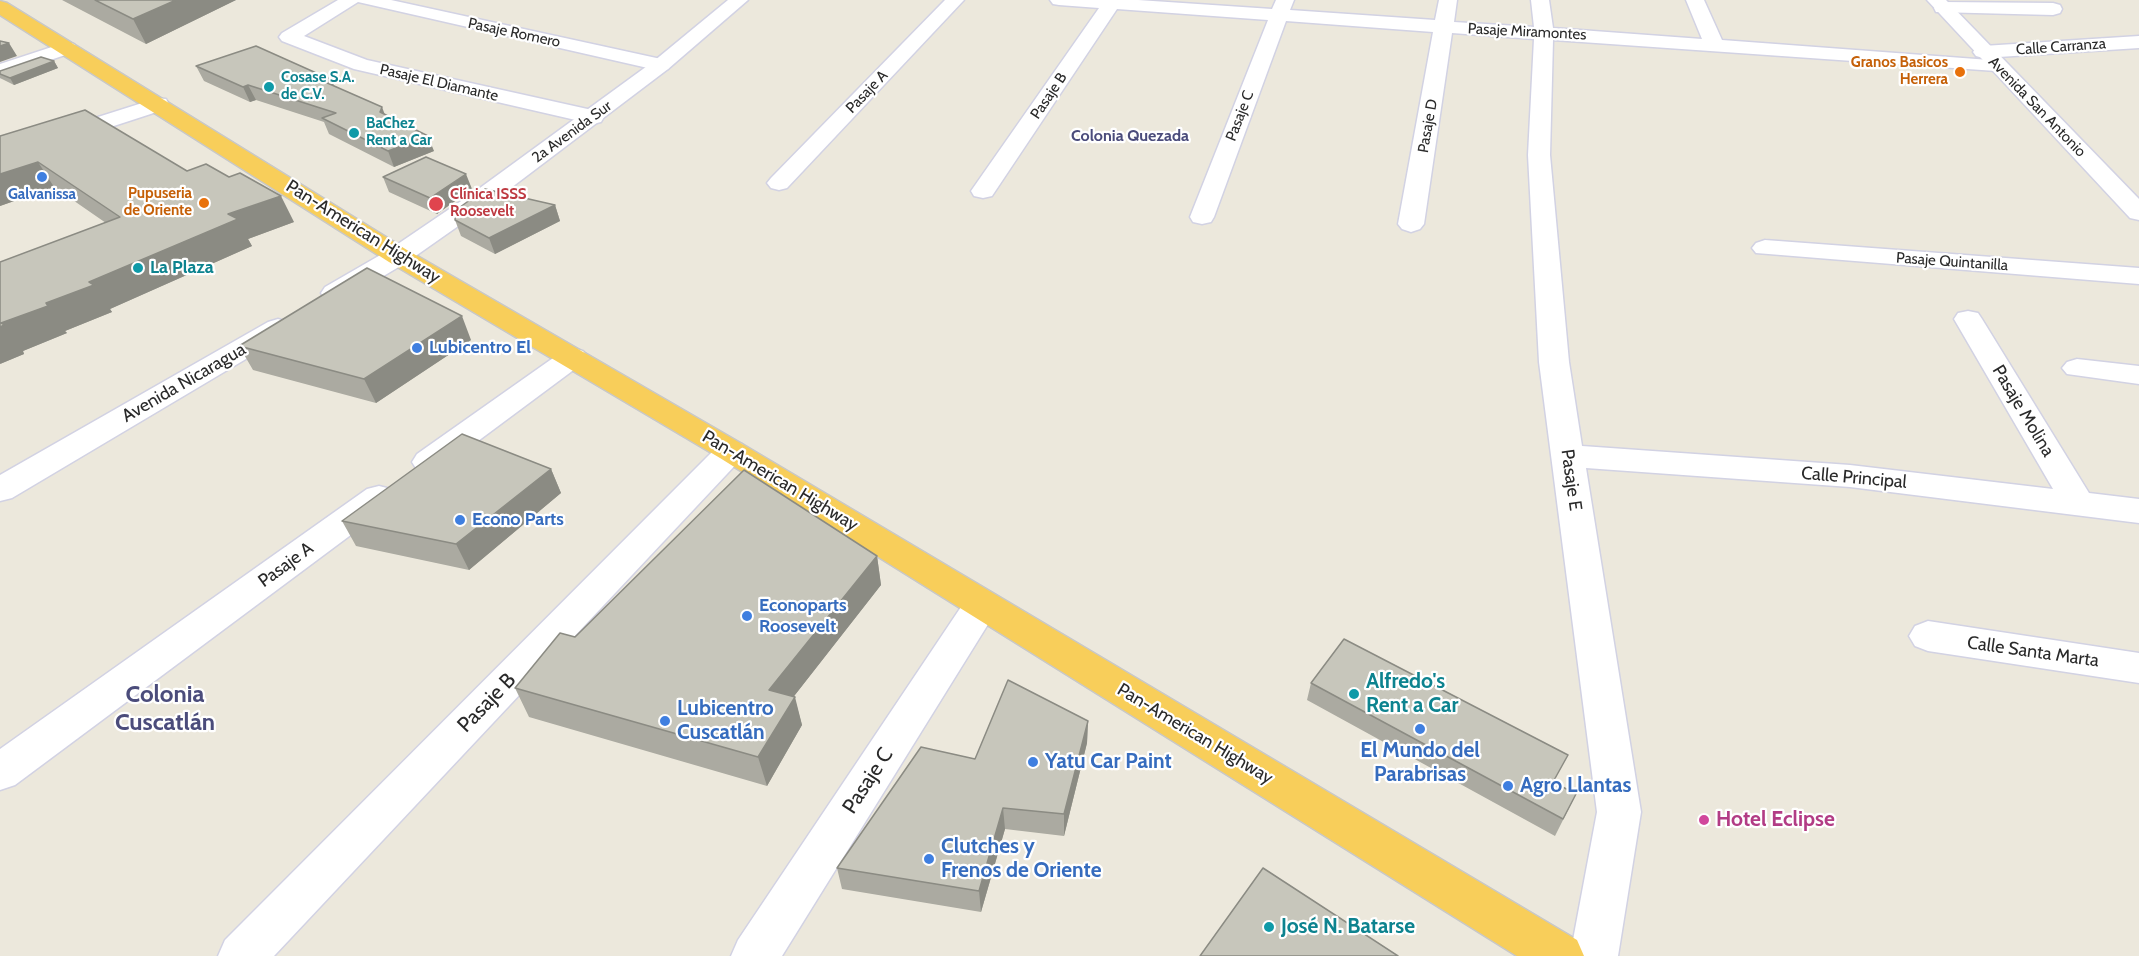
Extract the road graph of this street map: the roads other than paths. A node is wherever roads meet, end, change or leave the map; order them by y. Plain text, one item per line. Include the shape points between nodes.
1 (351, 0) edge
2 (366, 0) edge
3 (739, 0) edge
4 (955, 0) edge
5 (1059, 0) edge
6 (1448, 0) edge
7 (1540, 0) edge
8 (1695, 0) edge
9 (1113, 2) edge
10 (1940, 4) edge
11 (0, 7) edge
12 (1282, 8) edge
13 (2053, 9) dead end
14 (1444, 27) junction
15 (1544, 33) junction
16 (2139, 42) edge
17 (1714, 44) junction
18 (67, 48) junction
19 (1990, 58) junction
20 (661, 65) junction
21 (0, 71) edge
22 (158, 104) junction
23 (593, 117) junction
24 (0, 156) edge
25 (779, 183) dead end
26 (983, 191) dead end
27 (2139, 213) edge
28 (1202, 217) dead end
29 (1411, 224) dead end
30 (1765, 248) dead end
31 (398, 256) junction
32 (2139, 276) edge
33 (1968, 319) dead end
34 (573, 357) junction
35 (2078, 368) dead end
36 (2139, 375) edge
37 (731, 451) junction
38 (1567, 456) junction
39 (0, 490) edge
40 (2078, 503) junction
41 (2139, 511) edge
42 (982, 605) junction
43 (1928, 636) dead end
44 (2139, 668) edge
45 (0, 772) edge
46 (242, 956) edge
47 (755, 956) edge
48 (1560, 956) edge
49 (1594, 956) edge

1 - 23 street, Pasaje El Diamante via 289,37 361,65
2 - 20 street, Pasaje Romero
3 - 20 street, 2a Avenida Sur
4 - 25 street, Pasaje A
5 - 9 street, Pasaje Miramontes
6 - 14 street, Pasaje D
7 - 15 street, Pasaje E
8 - 17 street
9 - 12 street, Pasaje Miramontes
9 - 26 street, Pasaje B
10 - 13 street
10 - 19 street, Avenida San Antonio
11 - 18 highway, Pan-American Highway
12 - 14 street, Pasaje Miramontes
12 - 28 street, Pasaje C
14 - 15 street, Pasaje Miramontes
14 - 29 street, Pasaje D
15 - 17 street, Pasaje Miramontes
15 - 38 street, Pasaje E via 1539,155 1554,362
16 - 19 street, Calle Carranza
17 - 19 street, Pasaje Miramontes
18 - 21 street
18 - 22 highway, Pan-American Highway
19 - 27 street, Avenida San Antonio
20 - 23 street, 2a Avenida Sur
22 - 24 street
22 - 31 highway, Pan-American Highway
23 - 31 street, 2a Avenida Sur
30 - 32 street, Pasaje Quintanilla
31 - 34 highway, Pan-American Highway
31 - 39 street, Avenida Nicaragua
33 - 40 street, Pasaje Molina
34 - 37 highway, Pan-American Highway
34 - 45 street, Pasaje A
35 - 36 street
37 - 42 highway, Pan-American Highway
37 - 46 street, Pasaje B
38 - 40 street, Calle Principal via 1850,476
38 - 49 street, Pasaje E via 1619,812
40 - 41 street, Calle Principal
42 - 47 street, Pasaje C
42 - 48 highway, Pan-American Highway
43 - 44 street, Calle Santa Marta

